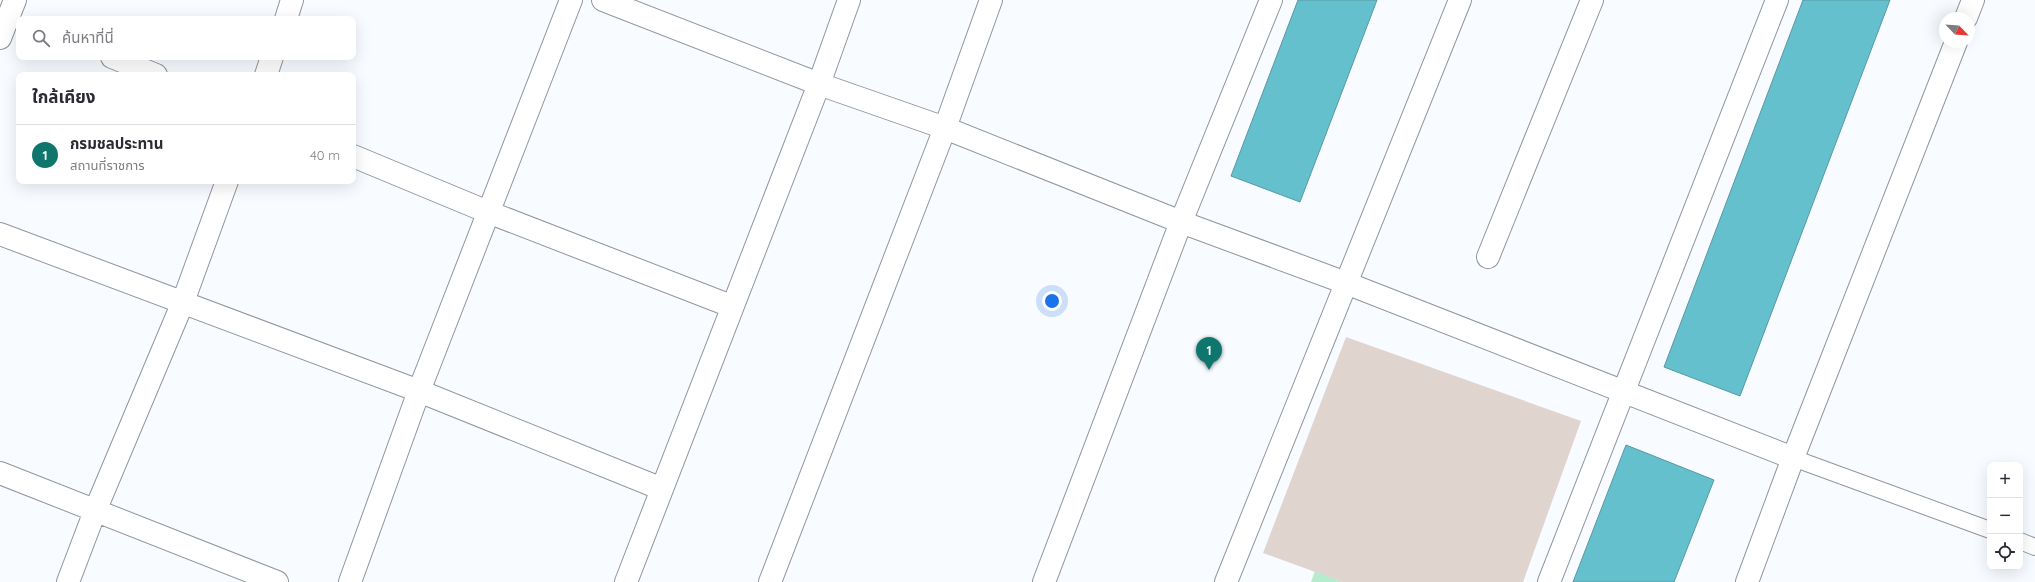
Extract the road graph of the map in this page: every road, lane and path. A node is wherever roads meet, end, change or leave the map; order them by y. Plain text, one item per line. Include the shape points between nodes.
1 (292, 0) edge
2 (571, 0) edge
3 (603, 0) edge
4 (849, 0) edge
5 (992, 0) edge
6 (1271, 0) edge
7 (1460, 0) edge
8 (1592, 0) edge
9 (1777, 0) edge
10 (1973, 0) edge
11 (11, 11) edge
12 (1968, 12) edge
13 (287, 16) edge
14 (0, 38) edge
15 (1954, 48) edge
16 (119, 60) edge
17 (271, 60) edge
18 (149, 72) edge
19 (267, 72) edge
20 (819, 84) junction
21 (945, 128) junction
22 (356, 157) edge
23 (226, 184) edge
24 (488, 212) junction
25 (1181, 222) junction
26 (0, 234) edge
27 (1488, 257) dead end
28 (1346, 283) junction
29 (183, 302) junction
30 (732, 306) junction
31 (419, 391) junction
32 (1625, 392) junction
33 (1793, 458) junction
34 (0, 473) edge
35 (662, 489) junction
36 (95, 511) junction
37 (1987, 529) edge
38 (2023, 542) edge
39 (2035, 547) edge
40 (68, 582) edge
41 (277, 582) edge
42 (350, 582) edge
43 (626, 582) edge
44 (770, 582) edge
45 (1044, 582) edge
46 (1226, 582) edge
47 (1549, 582) edge
48 (1747, 582) edge

1 - 13 street
2 - 24 street
3 - 20 street
4 - 20 street
5 - 21 street
6 - 25 street
7 - 28 street
8 - 27 street
9 - 32 street
10 - 12 street
11 - 14 street
15 - 33 street
16 - 18 street
17 - 19 street
20 - 21 street
20 - 30 street
21 - 25 street
21 - 44 street
22 - 24 street
23 - 29 street
24 - 30 street
24 - 31 street
25 - 28 street
25 - 45 street
26 - 29 street
28 - 32 street
28 - 46 street
29 - 31 street
29 - 36 street
30 - 35 street
31 - 35 street
31 - 42 street
32 - 33 street
32 - 47 street
33 - 37 lane
33 - 48 street
34 - 36 street
35 - 43 street
36 - 40 street
36 - 41 street
38 - 39 lane

